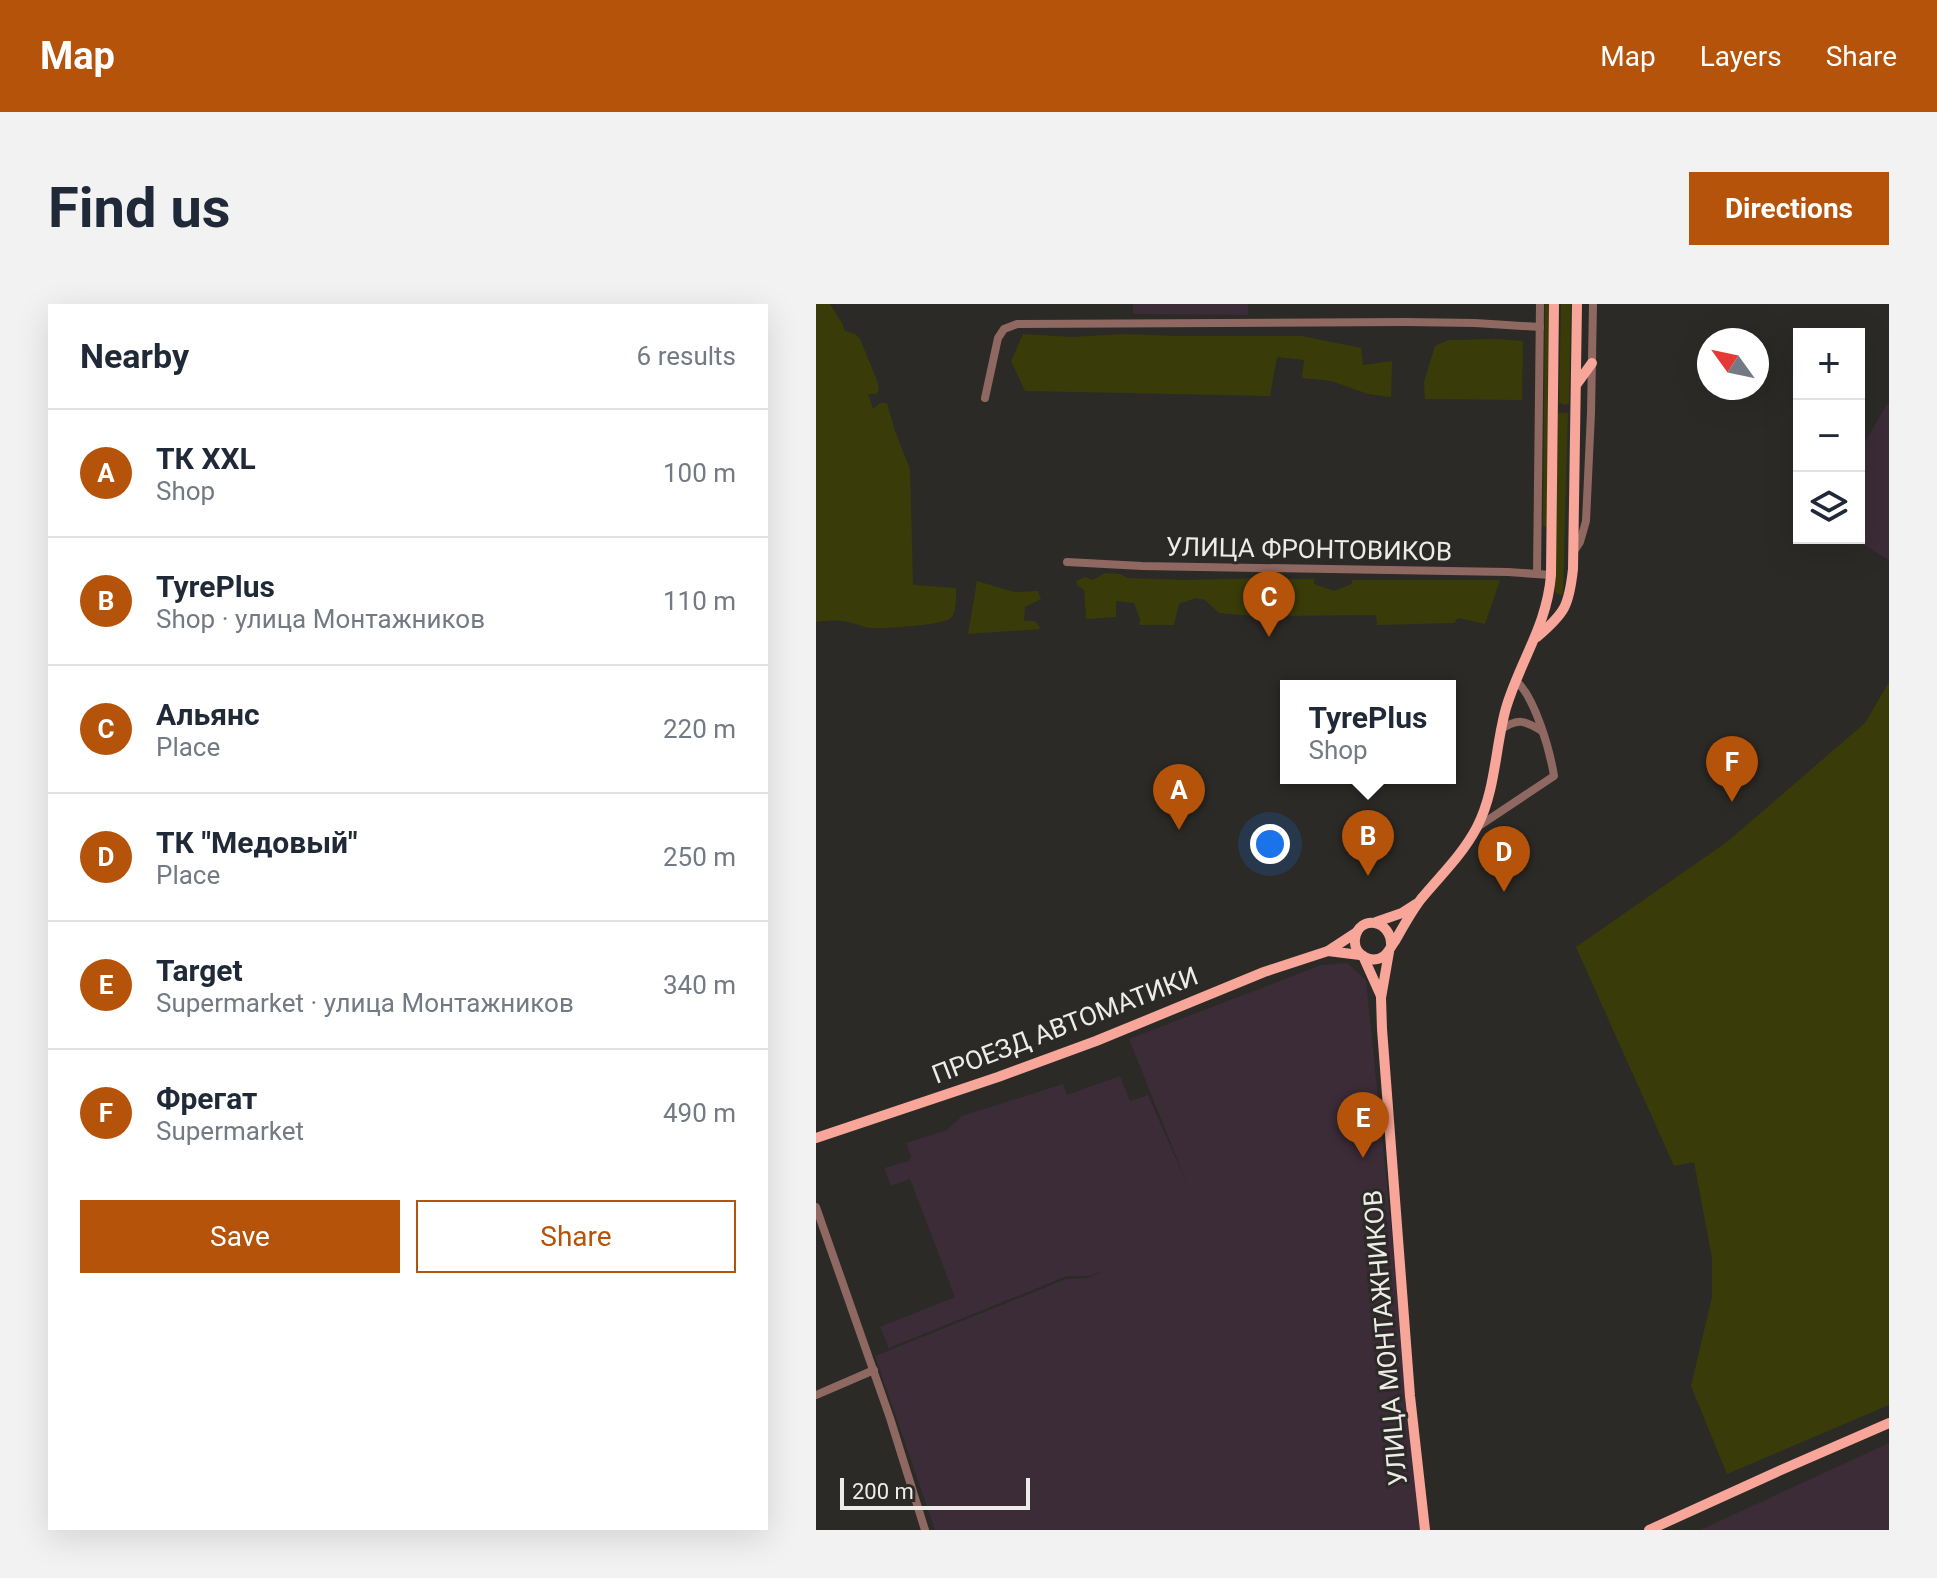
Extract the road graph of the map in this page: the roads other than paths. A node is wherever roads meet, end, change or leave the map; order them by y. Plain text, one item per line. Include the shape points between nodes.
1 (1540, 304) edge
2 (1554, 304) edge
3 (1577, 304) edge
4 (1593, 304) edge
5 (1540, 327) junction
6 (1592, 363) junction
7 (1575, 386) junction
8 (985, 398) dead end
9 (1553, 405) junction
10 (1574, 405) junction
11 (1538, 532) junction
12 (1551, 543) junction
13 (1573, 552) junction
14 (1067, 562) dead end
15 (1537, 574) junction
16 (1551, 575) junction
17 (1549, 591) junction
18 (1570, 595) junction
19 (1536, 639) junction
20 (1516, 681) junction
21 (1500, 730) junction
22 (1543, 731) junction
23 (1476, 828) junction
24 (1418, 903) junction
25 (1375, 923) junction
26 (1357, 932) junction
27 (1390, 948) junction
28 (1328, 951) junction
29 (1362, 956) junction
30 (1381, 998) junction
31 (816, 1138) edge
32 (816, 1207) edge
33 (874, 1370) junction
34 (816, 1395) edge
35 (1889, 1423) edge
36 (925, 1530) edge
37 (1425, 1530) edge
38 (1649, 1530) edge

1 - 5 street
2 - 9 main road, УЛИЦА МОНТАЖНИКОВ
3 - 7 main road
4 - 6 street
5 - 8 street via 1406,322 1017,324 998,338
5 - 11 street
6 - 7 main road
6 - 13 street via 1586,521
7 - 10 main road
9 - 10 main road
9 - 12 main road, УЛИЦА МОНТАЖНИКОВ
10 - 13 main road
11 - 12 street
11 - 15 street
12 - 16 main road, УЛИЦА МОНТАЖНИКОВ
13 - 18 main road
14 - 15 street, УЛИЦА ФРОНТОВИКОВ
15 - 16 street, УЛИЦА ФРОНТОВИКОВ
16 - 17 main road, УЛИЦА МОНТАЖНИКОВ
17 - 18 main road via 1558,597
17 - 19 main road, УЛИЦА МОНТАЖНИКОВ
18 - 19 main road, УЛИЦА МОНТАЖНИКОВ via 1561,614
19 - 20 main road, УЛИЦА МОНТАЖНИКОВ
20 - 21 main road, УЛИЦА МОНТАЖНИКОВ
20 - 22 street via 1526,690
21 - 22 street via 1524,721
21 - 23 main road, УЛИЦА МОНТАЖНИКОВ via 1489,793
22 - 23 street via 1554,776
23 - 24 main road, УЛИЦА МОНТАЖНИКОВ
24 - 25 main road, УЛИЦА МОНТАЖНИКОВ
24 - 27 main road, УЛИЦА МОНТАЖНИКОВ
25 - 26 main road
25 - 27 main road via 1389,931
26 - 28 main road, ПРОЕЗД АВТОМАТИКИ
26 - 29 main road via 1355,944
27 - 29 main road via 1381,958
27 - 30 main road, УЛИЦА МОНТАЖНИКОВ
28 - 29 main road, ПРОЕЗД АВТОМАТИКИ
28 - 31 main road, ПРОЕЗД АВТОМАТИКИ via 1053,1057
29 - 30 main road, УЛИЦА МОНТАЖНИКОВ
30 - 37 main road, УЛИЦА МОНТАЖНИКОВ
32 - 33 street
33 - 34 street
33 - 36 street
35 - 38 main road

